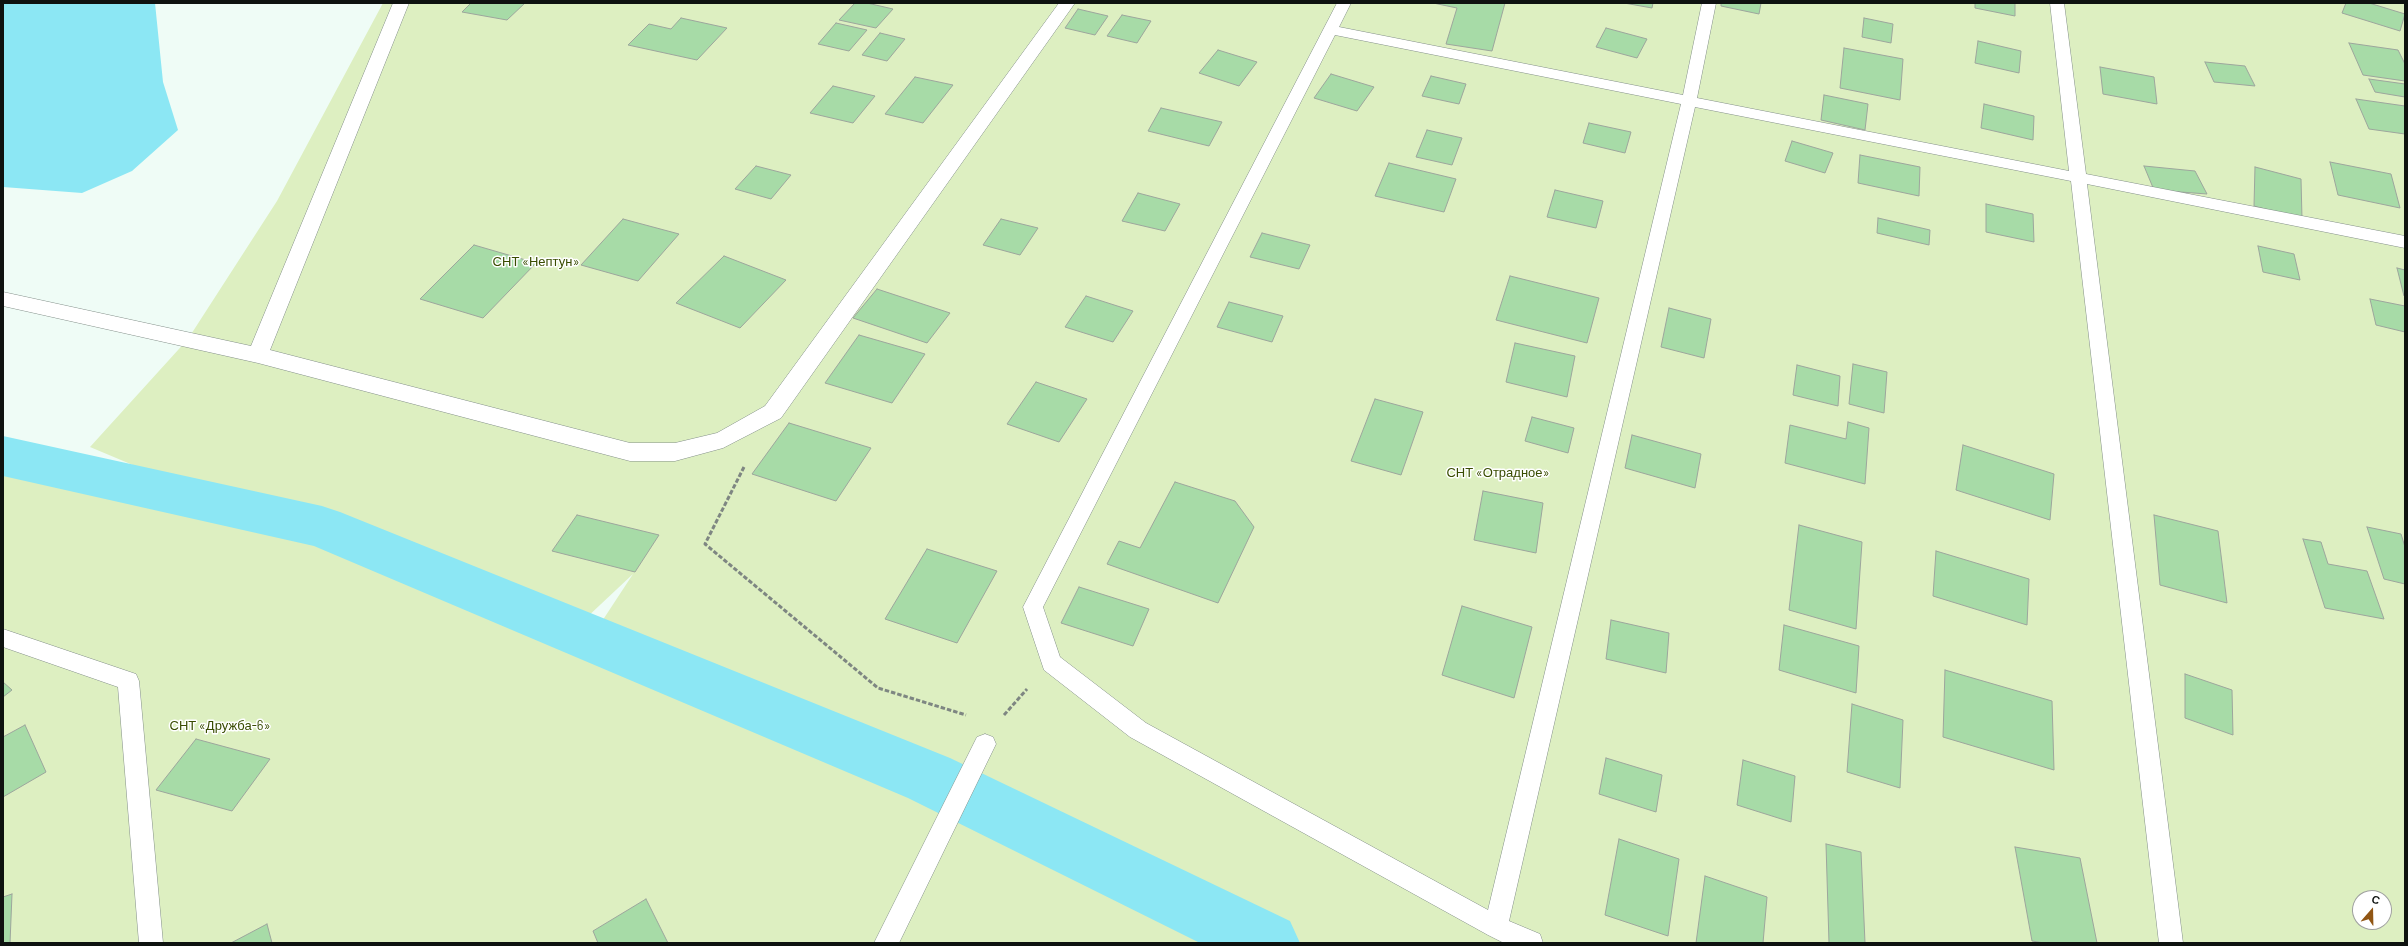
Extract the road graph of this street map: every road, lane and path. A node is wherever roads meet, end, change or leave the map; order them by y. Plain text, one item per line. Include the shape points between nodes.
1 (401, 3) edge
2 (1067, 3) edge
3 (1344, 3) edge
4 (1709, 3) edge
5 (2057, 3) edge
6 (1331, 30) junction
7 (1689, 101) junction
8 (2078, 178) junction
9 (2405, 242) edge
10 (3, 299) edge
11 (258, 355) junction
12 (773, 412) junction
13 (3, 638) edge
14 (1051, 663) junction
15 (973, 717) dead end
16 (1000, 718) dead end
17 (985, 744) dead end
18 (1496, 927) junction
19 (151, 943) edge
20 (886, 943) edge
21 (1531, 943) edge
22 (2171, 943) edge

1 - 11 street
2 - 12 street
3 - 6 lane
4 - 7 lane
5 - 8 lane
6 - 7 lane
6 - 14 lane via 1033,607
7 - 8 lane
7 - 18 lane
8 - 9 lane
8 - 22 lane
10 - 11 street
11 - 12 street via 630,452 675,452 723,440
12 - 15 path via 705,544 878,688
13 - 19 lane via 128,681
14 - 16 path
14 - 18 lane via 1138,730
17 - 20 lane
18 - 21 lane

